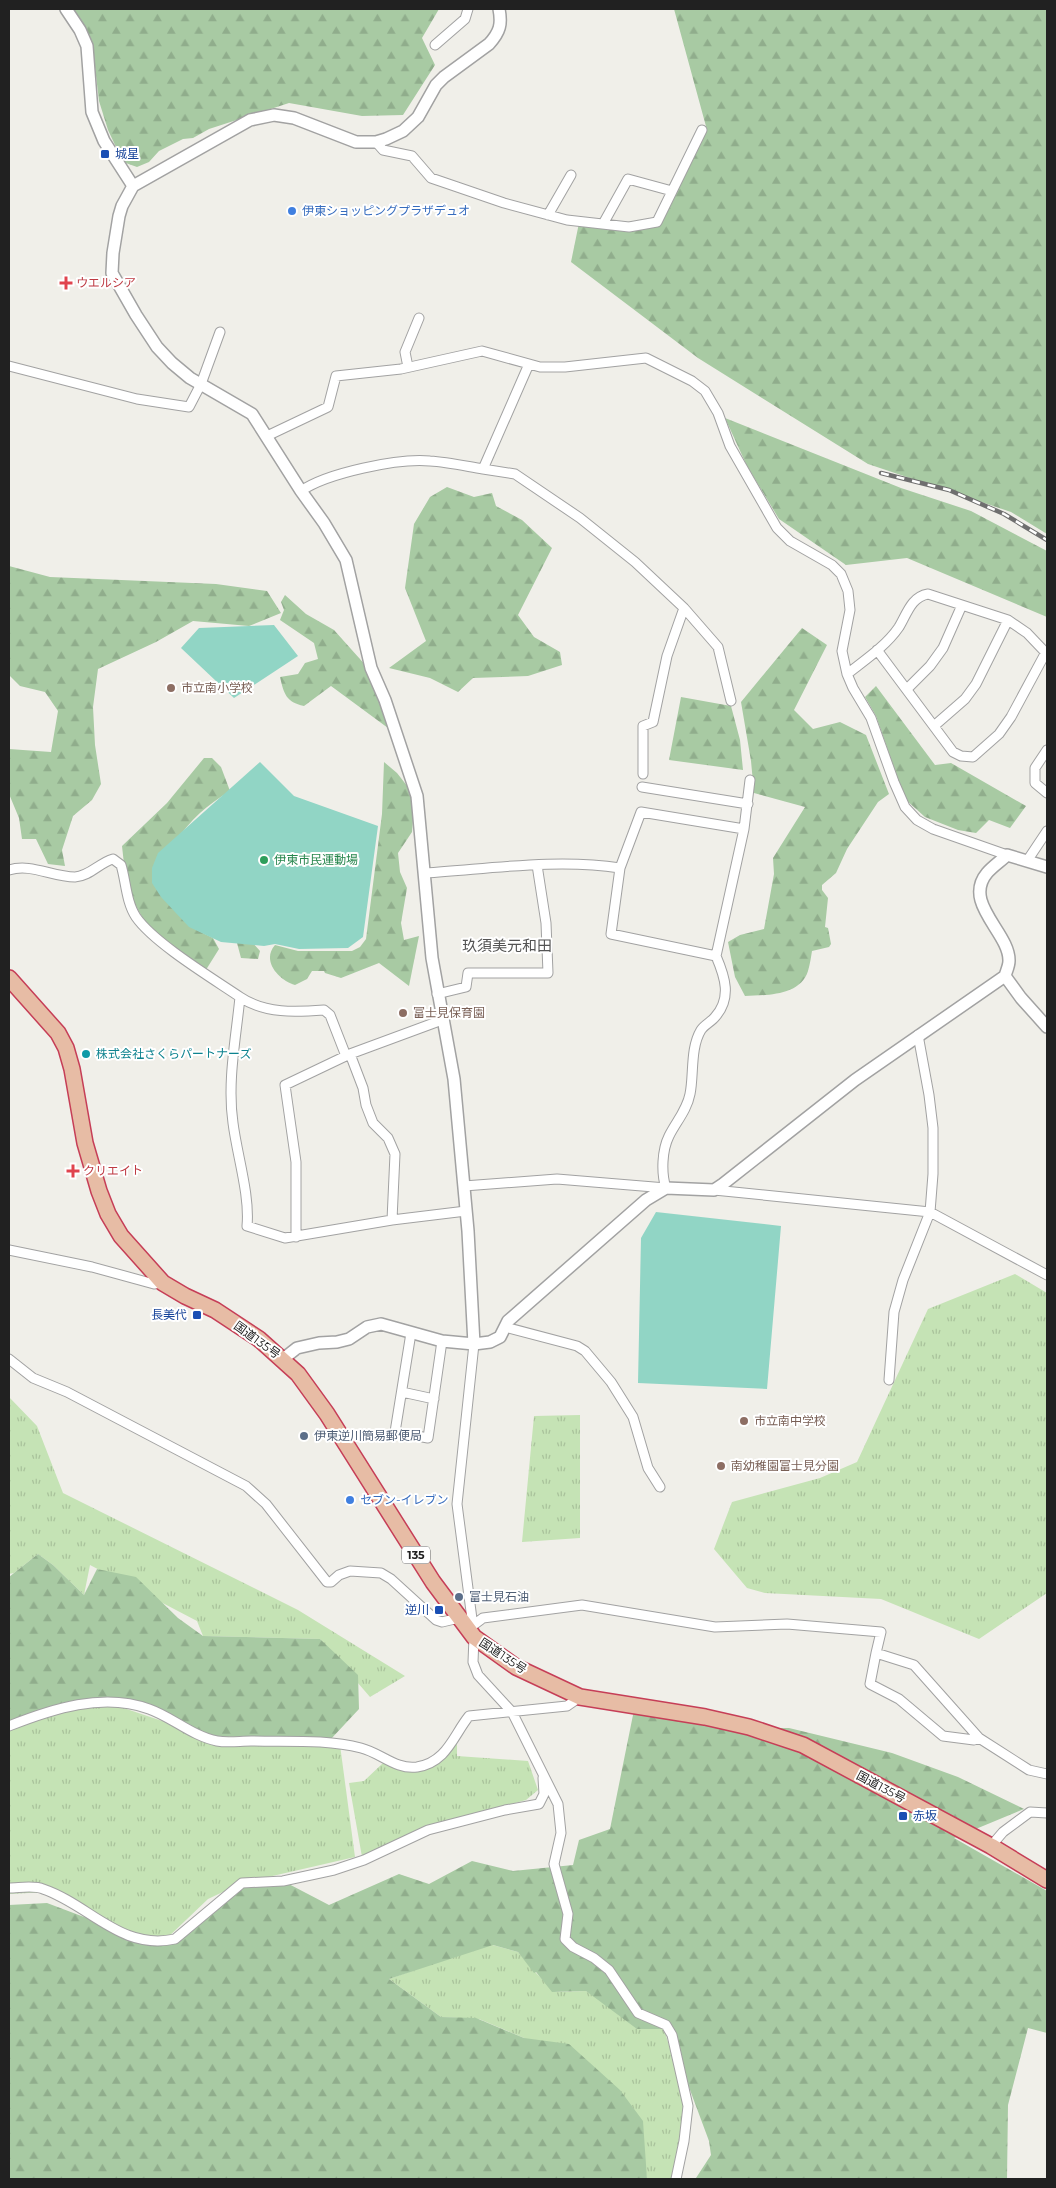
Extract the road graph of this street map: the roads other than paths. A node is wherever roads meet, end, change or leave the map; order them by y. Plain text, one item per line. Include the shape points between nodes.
1 (66, 9) edge
2 (468, 9) edge
3 (499, 9) edge
4 (435, 45) dead end
5 (702, 130) dead end
6 (376, 142) junction
7 (571, 175) dead end
8 (133, 186) junction
9 (672, 191) junction
10 (548, 215) junction
11 (603, 224) junction
12 (419, 318) dead end
13 (220, 332) dead end
14 (529, 364) junction
15 (9, 366) edge
16 (408, 367) junction
17 (201, 384) junction
18 (268, 436) junction
19 (483, 469) junction
20 (301, 492) junction
21 (962, 605) junction
22 (684, 608) junction
23 (1008, 620) junction
24 (877, 650) junction
25 (1047, 653) edge
26 (847, 674) junction
27 (907, 689) junction
28 (731, 701) dead end
29 (934, 726) junction
30 (1047, 750) edge
31 (643, 774) dead end
32 (750, 780) dead end
33 (642, 787) dead end
34 (1047, 793) edge
35 (748, 804) junction
36 (744, 829) junction
37 (1047, 831) edge
38 (1007, 855) junction
39 (1027, 861) junction
40 (537, 865) junction
41 (1047, 867) edge
42 (620, 868) junction
43 (9, 870) edge
44 (425, 873) junction
45 (716, 956) junction
46 (1005, 976) junction
47 (9, 978) edge
48 (437, 994) junction
49 (240, 997) junction
50 (442, 1020) junction
51 (1047, 1028) edge
52 (918, 1035) junction
53 (348, 1055) junction
54 (464, 1186) junction
55 (666, 1188) junction
56 (714, 1190) junction
57 (466, 1210) junction
58 (930, 1212) junction
59 (392, 1220) junction
60 (296, 1237) junction
61 (9, 1250) edge
62 (1047, 1274) edge
63 (163, 1283) junction
64 (505, 1327) junction
65 (411, 1333) junction
66 (442, 1341) junction
67 (474, 1344) junction
68 (9, 1359) edge
69 (283, 1359) junction
70 (889, 1380) dead end
71 (402, 1392) junction
72 (434, 1399) junction
73 (660, 1487) dead end
74 (467, 1628) junction
75 (876, 1653) junction
76 (580, 1697) junction
77 (512, 1712) junction
78 (9, 1726) edge
79 (979, 1738) junction
80 (543, 1772) junction
81 (1047, 1774) edge
82 (1047, 1813) edge
83 (991, 1846) junction
84 (1047, 1880) edge
85 (9, 1888) edge
86 (676, 2179) edge

1 - 8 street via 86,46 92,112 104,141
2 - 4 street via 465,19
3 - 6 street via 501,28 489,44 444,76 418,116 402,131
5 - 9 street
6 - 8 street via 356,142 294,118 274,115 250,120
6 - 10 street via 383,150 412,156 431,178 504,204
7 - 10 street
8 - 17 street via 119,216 112,273 157,346 172,363
9 - 11 street via 657,222 629,227
9 - 11 street via 628,179
10 - 11 street
12 - 16 street via 405,352
13 - 17 street
14 - 16 street via 482,350
14 - 19 street
14 - 26 street via 565,367 646,358 705,391 718,412 730,446 777,528 841,574 848,591 850,610 842,651
15 - 17 street via 137,399 189,407
16 - 18 street via 336,376 328,407
17 - 18 street via 252,414
18 - 20 street
19 - 20 street via 430,461 400,462 334,475
19 - 22 street via 515,474 580,518 635,562
20 - 44 street via 346,560 371,668 417,796
21 - 23 street
21 - 24 street via 922,595
21 - 27 street via 943,648
22 - 28 street via 718,647
22 - 31 street via 667,656 653,722 643,726
23 - 25 street
23 - 29 street via 970,692
24 - 26 street
24 - 27 street
25 - 29 street via 1012,717 999,734 973,756 953,752
26 - 38 street via 871,718 905,807 932,829
27 - 29 street
30 - 34 street via 1035,768 1035,783
32 - 35 street
33 - 35 street
35 - 36 street
36 - 42 street via 641,812
36 - 45 street
37 - 39 street
38 - 39 street
38 - 46 street via 986,874 980,890 984,908 1006,950 1009,961
39 - 41 street
40 - 42 street via 594,864
40 - 44 street
40 - 48 street via 546,923 548,973 468,973 466,987
42 - 45 street via 611,934
43 - 49 street via 28,868 75,877 113,859 121,865 136,916 163,942
44 - 48 street
45 - 55 street via 727,989 723,1007 701,1029 696,1043 688,1100 668,1137 662,1176
46 - 51 street
46 - 52 street
47 - 63 highway, 国道135号 / 135 via 58,1033 66,1048 98,1191 122,1236
48 - 50 street
49 - 53 street via 288,1012 324,1010 330,1014
49 - 60 street via 231,1090 233,1123 247,1199 246,1226 285,1238
50 - 53 street
50 - 54 street via 454,1079
52 - 56 street via 854,1080
52 - 58 street via 933,1128
53 - 59 street via 364,1088 373,1123 388,1138 395,1154
53 - 60 street via 285,1085 296,1162
54 - 55 street via 556,1179
54 - 57 street
55 - 56 street
55 - 64 street via 646,1200 535,1296
56 - 58 street
57 - 59 street
57 - 67 street
58 - 62 street
58 - 70 street via 894,1312
59 - 60 street
61 - 63 street via 154,1284
63 - 69 highway, 国道135号 / 135 via 215,1310
64 - 67 street via 500,1337
64 - 73 street via 586,1351 634,1417 648,1468
65 - 66 street
65 - 69 street via 381,1324 367,1327 337,1342 298,1348
65 - 71 street
66 - 67 street
66 - 72 street
67 - 74 street via 457,1504 472,1619
68 - 74 street via 33,1378 67,1392 246,1486 266,1504 327,1582 350,1571 381,1573 436,1620
69 - 74 highway, 国道135号 / 135 via 327,1414 433,1582
71 - 72 street
71 - 72 street via 395,1432 428,1438
74 - 75 street via 483,1618 582,1605 715,1627 787,1624 881,1632
74 - 76 highway, 国道135号 / 135 via 516,1667
74 - 77 street via 478,1675
75 - 79 street via 914,1665
75 - 79 street via 870,1684 899,1699 943,1736
76 - 77 street via 567,1706
76 - 83 highway, 国道135号 / 135 via 705,1717 780,1736 803,1745
77 - 78 street via 469,1716 444,1754 418,1767 400,1767 361,1748 318,1743 218,1741 149,1709 113,1702 67,1707
77 - 80 street
79 - 81 street via 1029,1770
80 - 85 street via 544,1794 539,1804 428,1830 364,1860 334,1870 282,1881 242,1883 175,1939 162,1942 127,1936 42,1888
80 - 86 street via 558,1804 561,1833 554,1864 568,1914 565,1939 609,1970 638,2013 666,2025 672,2035 688,2106
82 - 83 street via 1030,1812
83 - 84 highway, 国道135号 / 135

